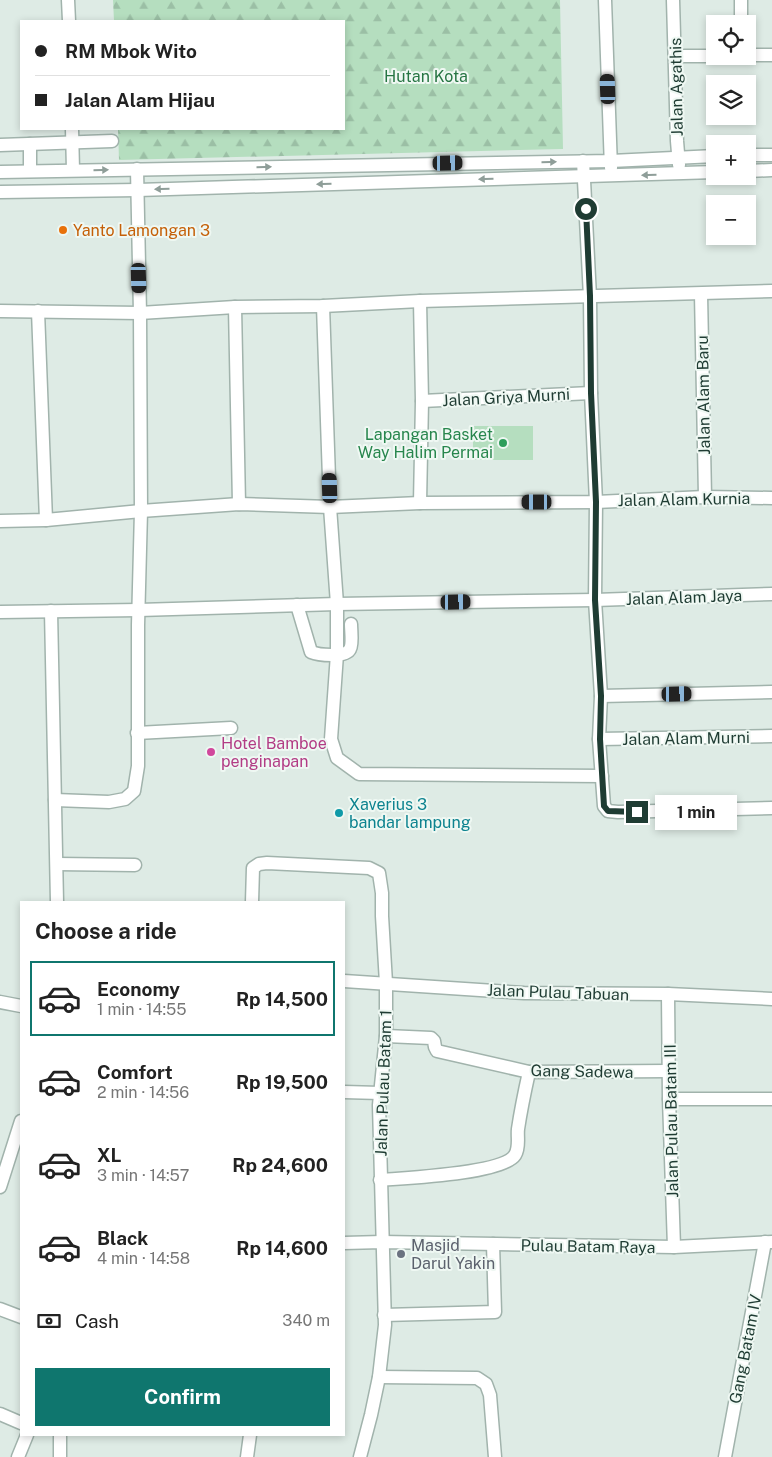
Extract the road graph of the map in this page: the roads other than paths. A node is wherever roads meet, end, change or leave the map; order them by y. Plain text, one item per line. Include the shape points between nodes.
1 (68, 0) edge
2 (605, 0) edge
3 (674, 0) edge
4 (741, 0) edge
5 (741, 15) edge
6 (69, 20) edge
7 (756, 55) edge
8 (772, 55) edge
9 (675, 56) junction
10 (706, 56) edge
11 (72, 135) edge
12 (112, 142) dead end
13 (30, 144) junction
14 (0, 145) edge
15 (756, 155) edge
16 (772, 155) edge
17 (706, 156) edge
18 (679, 157) junction
19 (583, 161) junction
20 (611, 161) junction
21 (137, 169) junction
22 (73, 170) junction
23 (772, 170) edge
24 (30, 171) junction
25 (756, 171) edge
26 (0, 172) edge
27 (706, 172) edge
28 (678, 174) junction
29 (584, 176) junction
30 (611, 176) junction
31 (138, 190) junction
32 (0, 192) edge
33 (772, 291) edge
34 (701, 294) junction
35 (590, 296) junction
36 (420, 300) junction
37 (322, 306) junction
38 (235, 307) junction
39 (38, 310) junction
40 (0, 311) edge
41 (140, 313) junction
42 (591, 393) junction
43 (422, 402) junction
44 (705, 497) junction
45 (772, 498) edge
46 (596, 502) junction
47 (420, 503) junction
48 (239, 504) junction
49 (330, 507) junction
50 (140, 510) junction
51 (46, 520) junction
52 (0, 521) edge
53 (772, 594) edge
54 (595, 600) junction
55 (337, 604) junction
56 (297, 605) junction
57 (139, 610) junction
58 (51, 611) junction
59 (0, 612) edge
60 (351, 624) dead end
61 (337, 654) junction
62 (772, 692) edge
63 (601, 696) junction
64 (231, 728) dead end
65 (137, 733) junction
66 (772, 736) edge
67 (600, 739) junction
68 (602, 776) junction
69 (54, 800) junction
70 (772, 808) edge
71 (57, 864) junction
72 (135, 865) dead end
73 (57, 901) edge
74 (252, 901) edge
75 (345, 981) edge
76 (386, 983) junction
77 (668, 994) junction
78 (772, 999) edge
79 (0, 1002) edge
80 (20, 1006) edge
81 (386, 1036) junction
82 (668, 1070) junction
83 (529, 1072) junction
84 (345, 1092) edge
85 (380, 1093) junction
86 (669, 1099) junction
87 (772, 1099) edge
88 (20, 1124) edge
89 (380, 1180) junction
90 (0, 1187) edge
91 (382, 1242) junction
92 (769, 1242) edge
93 (345, 1243) edge
94 (493, 1244) junction
95 (674, 1247) junction
96 (0, 1309) edge
97 (384, 1315) junction
98 (20, 1317) edge
99 (378, 1376) junction
100 (0, 1414) edge
101 (20, 1423) edge
102 (27, 1436) edge
103 (60, 1436) edge
104 (250, 1436) edge
105 (18, 1457) edge
106 (60, 1457) edge
107 (247, 1457) edge
108 (360, 1457) edge
109 (495, 1457) edge
110 (725, 1457) edge

1 - 6 street
2 - 20 street
3 - 9 street, Jalan Agathis
4 - 5 street
7 - 8 street
9 - 10 street
9 - 18 street, Jalan Agathis
11 - 12 street
11 - 13 street
11 - 22 street
13 - 14 street
13 - 24 street
15 - 16 street
17 - 18 street
18 - 20 street
18 - 28 street, Jalan Agathis
19 - 20 street
21 -> 19 street
19 - 29 street
20 - 30 street
22 -> 21 street
21 - 31 street
22 - 24 street
23 - 25 street
24 - 26 street
27 - 28 street
28 -> 30 street
29 - 30 street
29 -> 31 street
29 - 35 street
31 - 32 street
31 - 41 street
33 - 34 street
34 - 35 street
34 - 44 street, Jalan Alam Baru
35 - 36 street
35 - 42 street
36 - 37 street
36 - 43 street
37 - 38 street
37 - 49 street
38 - 41 street
38 - 48 street
39 - 40 street
39 - 41 street
39 - 51 street
41 - 50 street
42 - 43 street, Jalan Griya Murni
42 - 46 street
43 - 47 street
44 - 45 street, Jalan Alam Kurnia
44 - 46 street, Jalan Alam Kurnia
46 - 47 street, Jalan Alam Kurnia
46 - 54 street
47 - 49 street, Jalan Alam Kurnia
48 - 49 street, Jalan Alam Kurnia
48 - 50 street, Jalan Alam Kurnia
49 - 55 street
50 - 51 street, Jalan Alam Kurnia
50 - 57 street
51 - 52 street, Jalan Alam Kurnia
53 - 54 street, Jalan Alam Jaya
54 - 55 street, Jalan Alam Jaya
54 - 63 street
55 - 56 street, Jalan Alam Jaya
55 - 61 street
56 - 57 street, Jalan Alam Jaya
56 - 61 street via 310,652
57 - 58 street, Jalan Alam Jaya
57 - 65 street
58 - 59 street, Jalan Alam Jaya
58 - 69 street
60 - 61 street via 351,648 349,652
61 - 68 street via 331,739 337,758 359,774
62 - 63 street
63 - 67 street
64 - 65 street
65 - 69 street via 138,766 134,790 125,799 109,802
66 - 67 street, Jalan Alam Murni
67 - 68 street
68 - 70 street via 604,806 608,811
69 - 71 street
71 - 72 street
71 - 73 street
74 - 76 street, Jalan Pulau Batam 1 via 253,868 259,864 370,868 379,873
75 - 76 street, Jalan Pulau Tabuan
76 - 77 street, Jalan Pulau Tabuan via 524,993
76 - 81 street, Jalan Pulau Batam 1
77 - 78 street, Jalan Pulau Tabuan
77 - 82 street, Jalan Pulau Batam III
79 - 80 street
81 - 83 street, Gang Sadewa via 431,1038 437,1051
81 - 85 street, Jalan Pulau Batam 1
82 - 83 street, Gang Sadewa
82 - 86 street, Jalan Pulau Batam III
83 - 89 street via 518,1130 518,1148 505,1163 436,1176
84 - 85 street
85 - 89 street, Jalan Pulau Batam 1
86 - 87 street
86 - 95 street, Jalan Pulau Batam III
88 - 90 street
89 - 91 street, Jalan Pulau Batam 1
91 - 93 street, Pulau Batam Raya
91 - 94 street, Pulau Batam Raya
91 - 97 street, Jalan Pulau Batam 1
92 - 95 street, Pulau Batam Raya
92 - 110 street, Gang Batam IV
94 - 95 street, Pulau Batam Raya
94 - 97 street via 495,1312
96 - 98 street
97 - 99 street, Jalan Pulau Batam 1
99 - 108 street, Jalan Pulau Batam 1
99 - 109 street via 478,1378 486,1384 490,1395
100 - 101 street
102 - 105 street
103 - 106 street
104 - 107 street

